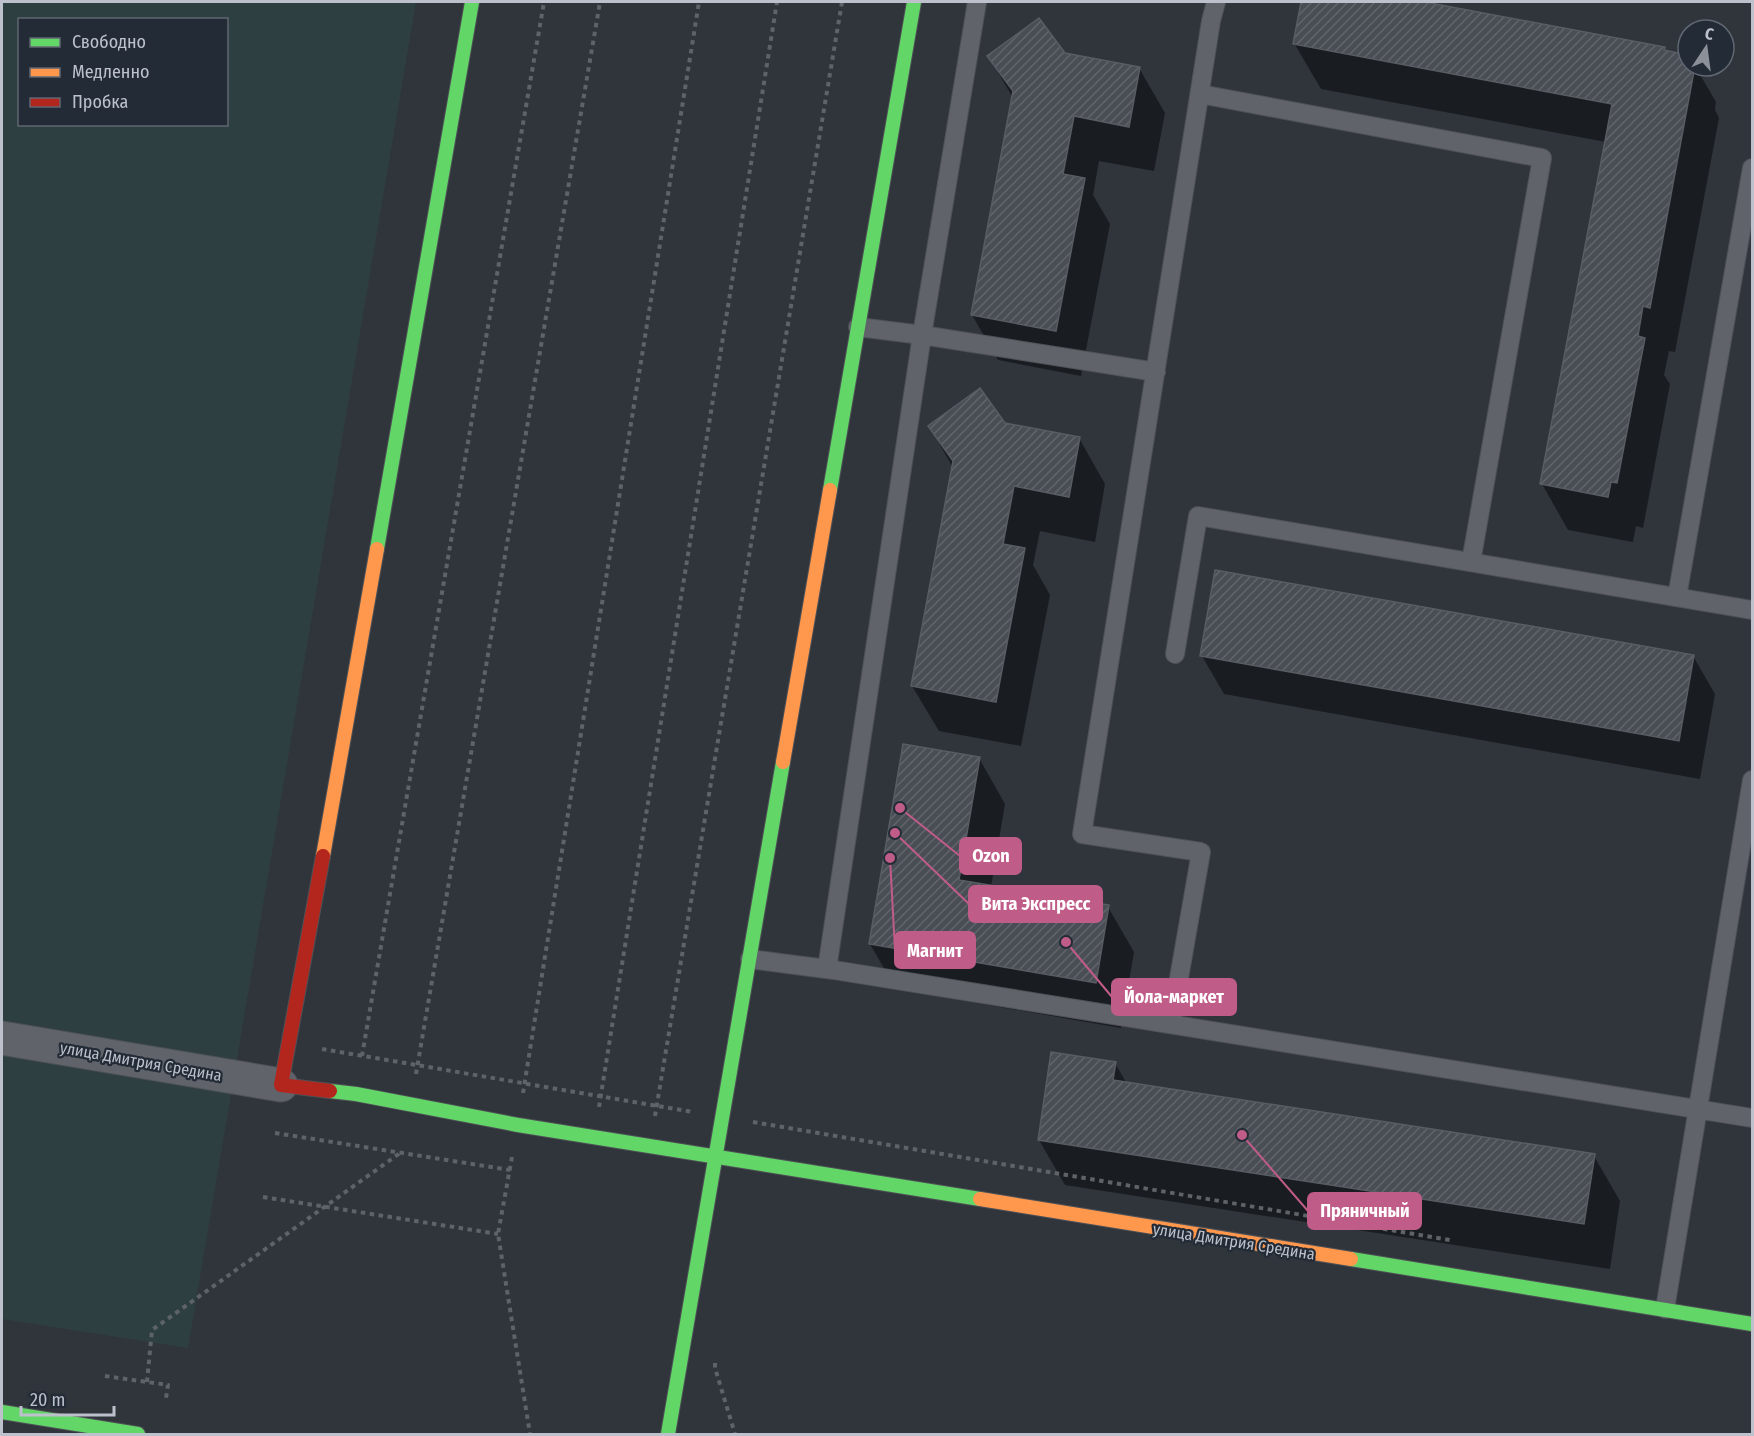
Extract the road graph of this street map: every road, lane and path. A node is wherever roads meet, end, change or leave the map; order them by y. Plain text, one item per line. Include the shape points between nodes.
1 (472, 2) edge
2 (544, 2) edge
3 (600, 2) edge
4 (699, 2) edge
5 (777, 2) edge
6 (842, 2) edge
7 (914, 2) edge
8 (977, 2) edge
9 (1216, 2) edge
10 (1200, 94) junction
11 (1752, 168) edge
12 (858, 327) junction
13 (922, 335) junction
14 (1156, 372) junction
15 (1471, 562) junction
16 (1677, 597) junction
17 (1752, 610) edge
18 (1175, 654) dead end
19 (1752, 780) edge
20 (1745, 871) edge
21 (750, 959) junction
22 (827, 969) junction
23 (1171, 1024) junction
24 (2, 1038) edge
25 (291, 1044) junction
26 (362, 1056) junction
27 (418, 1065) junction
28 (525, 1083) junction
29 (281, 1085) junction
30 (356, 1094) junction
31 (601, 1096) junction
32 (411, 1105) junction
33 (657, 1106) junction
34 (1698, 1108) junction
35 (723, 1117) junction
36 (1752, 1118) edge
37 (755, 1122) junction
38 (518, 1125) junction
39 (275, 1133) dead end
40 (594, 1138) junction
41 (650, 1147) junction
42 (400, 1153) junction
43 (716, 1158) junction
44 (748, 1163) junction
45 (510, 1170) junction
46 (263, 1197) dead end
47 (324, 1207) junction
48 (498, 1234) junction
49 (1460, 1242) dead end
50 (1665, 1309) junction
51 (1752, 1324) edge
52 (716, 1356) dead end
53 (105, 1376) dead end
54 (147, 1382) junction
55 (166, 1398) dead end
56 (2, 1412) edge
57 (138, 1434) edge
58 (530, 1434) edge
59 (668, 1434) edge
60 (735, 1434) edge

1 - 25 street
2 - 26 path
3 - 27 path
4 - 28 path
5 - 31 path
6 - 33 path
7 - 12 street
8 - 13 lane
9 - 10 lane
10 - 14 lane
10 - 15 lane via 1542,158
11 - 16 lane
12 - 13 lane
12 - 21 street
13 - 14 lane
13 - 22 lane
14 - 23 lane via 1082,834 1200,852
15 - 16 lane
15 - 18 lane via 1198,516
16 - 17 lane
19 - 20 lane
20 - 34 lane
21 - 22 lane
21 - 35 street
22 - 23 lane
23 - 34 lane
24 - 29 street, улица Дмитрия Средина
25 - 26 path
25 - 29 street
26 - 27 path
26 - 30 path
27 - 28 path
27 - 32 path
28 - 31 path
28 - 38 path
29 - 30 street, улица Дмитрия Средина
30 - 32 street, улица Дмитрия Средина
31 - 33 path
31 - 40 path
32 - 38 street, улица Дмитрия Средина
33 - 35 path
33 - 41 path
34 - 36 lane
34 - 50 lane
35 - 37 path
35 - 43 street
37 - 44 path
37 - 49 path
38 - 40 street, улица Дмитрия Средина
38 - 45 path
39 - 42 path
40 - 41 street, улица Дмитрия Средина
41 - 43 street, улица Дмитрия Средина
42 - 45 path
42 - 47 path
43 - 44 street, улица Дмитрия Средина
43 - 59 street
44 - 50 street, улица Дмитрия Средина
45 - 48 path
46 - 47 path
47 - 48 path
47 - 54 path via 152,1330
48 - 58 path
50 - 51 street, улица Дмитрия Средина
52 - 60 path via 715,1368
53 - 54 path
54 - 55 path via 168,1385
56 - 57 street

